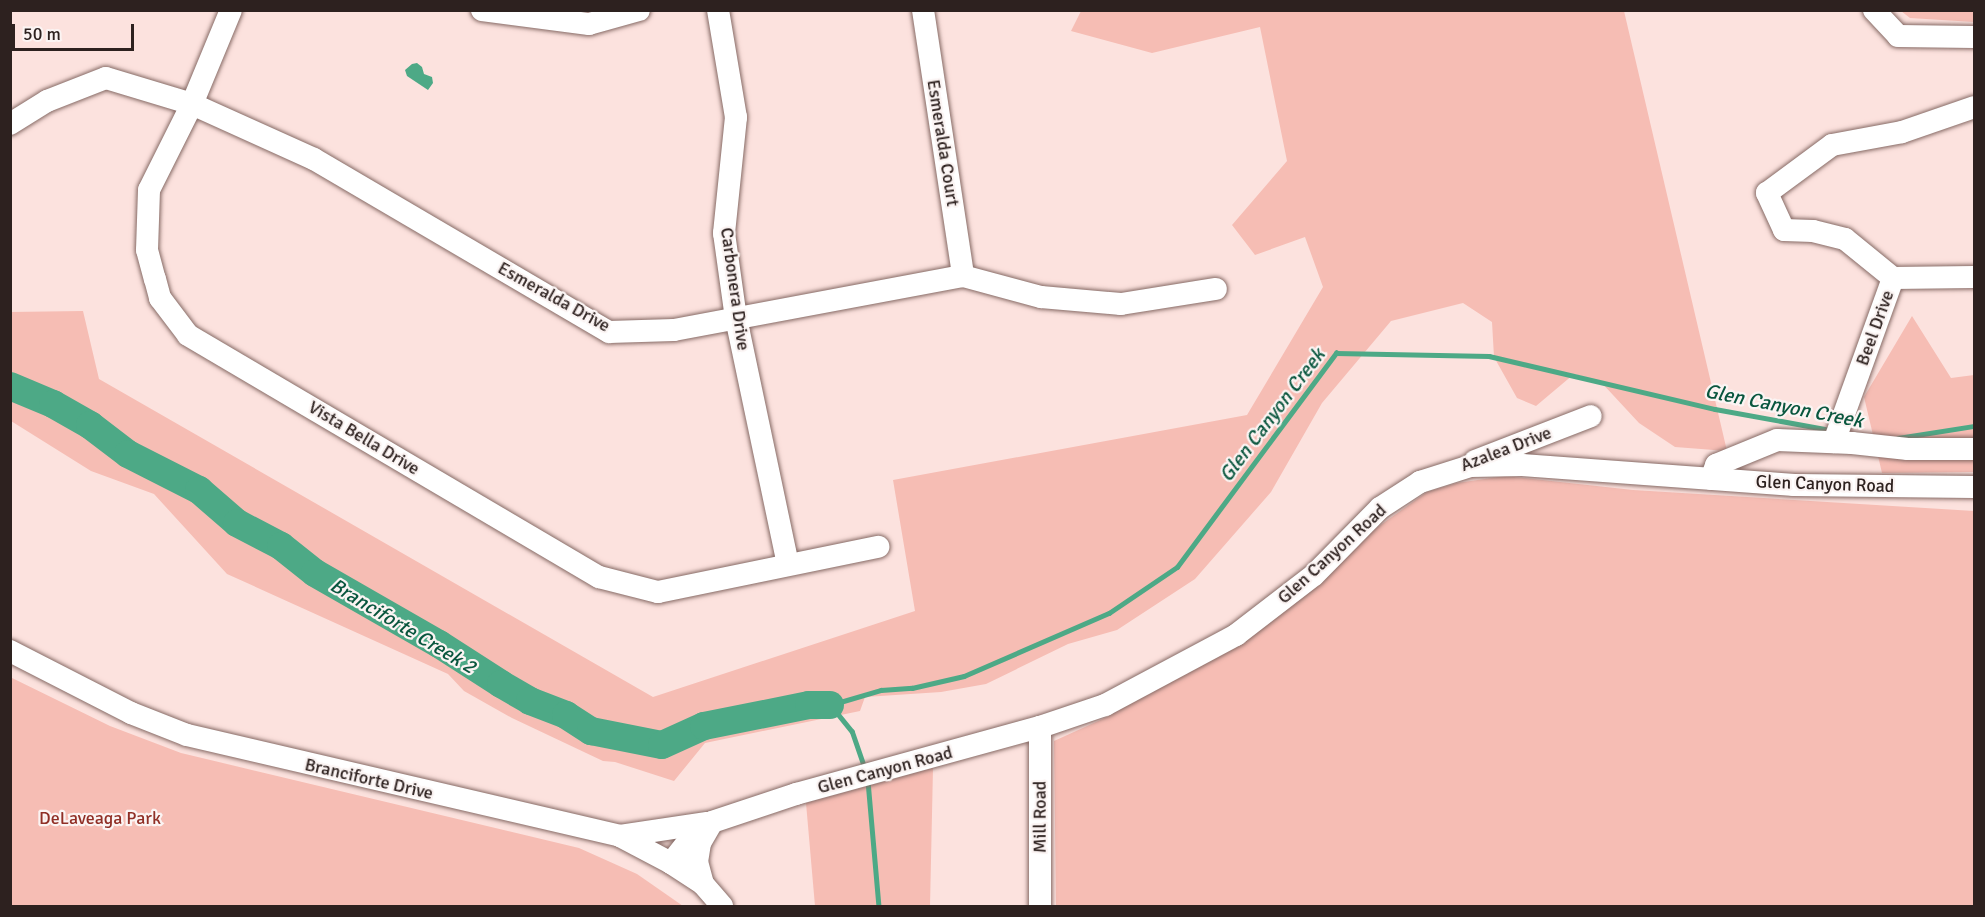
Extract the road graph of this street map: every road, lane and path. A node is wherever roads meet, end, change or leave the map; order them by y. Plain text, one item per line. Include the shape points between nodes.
1 (231, 10) edge
2 (482, 10) edge
3 (639, 10) edge
4 (718, 10) edge
5 (923, 10) edge
6 (1874, 10) edge
7 (1974, 37) edge
8 (192, 104) junction
9 (1974, 107) edge
10 (10, 124) edge
11 (963, 276) junction
12 (1974, 277) edge
13 (1893, 278) junction
14 (1216, 289) dead end
15 (736, 318) junction
16 (1591, 416) dead end
17 (1842, 436) junction
18 (1974, 449) edge
19 (1711, 479) junction
20 (1420, 482) junction
21 (1974, 487) edge
22 (878, 547) dead end
23 (788, 566) junction
24 (10, 651) edge
25 (1040, 727) junction
26 (712, 822) junction
27 (620, 836) junction
28 (671, 863) junction
29 (703, 884) junction
30 (722, 906) edge
31 (1040, 906) edge

1 - 8 street, Vista Bella Drive
2 - 3 street via 589,24
4 - 15 street, Carbonera Drive via 736,117 724,233
5 - 11 street, Esmeralda Court
6 - 7 street via 1898,36
8 - 10 street, Esmeralda Drive via 106,78 47,101
8 - 15 street, Esmeralda Drive via 315,159 609,332 674,330
8 - 23 street, Vista Bella Drive via 148,190 147,250 160,298 188,335 599,577 658,592
9 - 13 street, Beel Drive via 1902,132 1832,145 1767,193 1784,230 1813,231 1845,239
11 - 14 street, Esmeralda Drive via 1041,297 1121,304
11 - 15 street, Esmeralda Drive
12 - 13 street
13 - 17 street, Beel Drive
15 - 23 street, Carbonera Drive
16 - 20 street, Azalea Drive
17 - 18 street via 1908,449
17 - 19 street via 1777,440 1716,465
19 - 20 street, Glen Canyon Road via 1522,465 1470,466
19 - 21 street, Glen Canyon Road via 1794,485
20 - 25 street, Glen Canyon Road via 1380,508 1314,575 1236,635 1105,705
22 - 23 street, Vista Bella Drive
24 - 27 street, Branciforte Drive via 131,713 187,735
25 - 26 street, Glen Canyon Road via 796,794
25 - 31 street, Mill Road
26 - 27 street
26 - 28 street, Glen Canyon Road via 689,840
26 - 29 street via 700,843 697,862
27 - 28 street, Branciforte Drive
28 - 29 street, Branciforte Drive
29 - 30 street, Branciforte Drive

